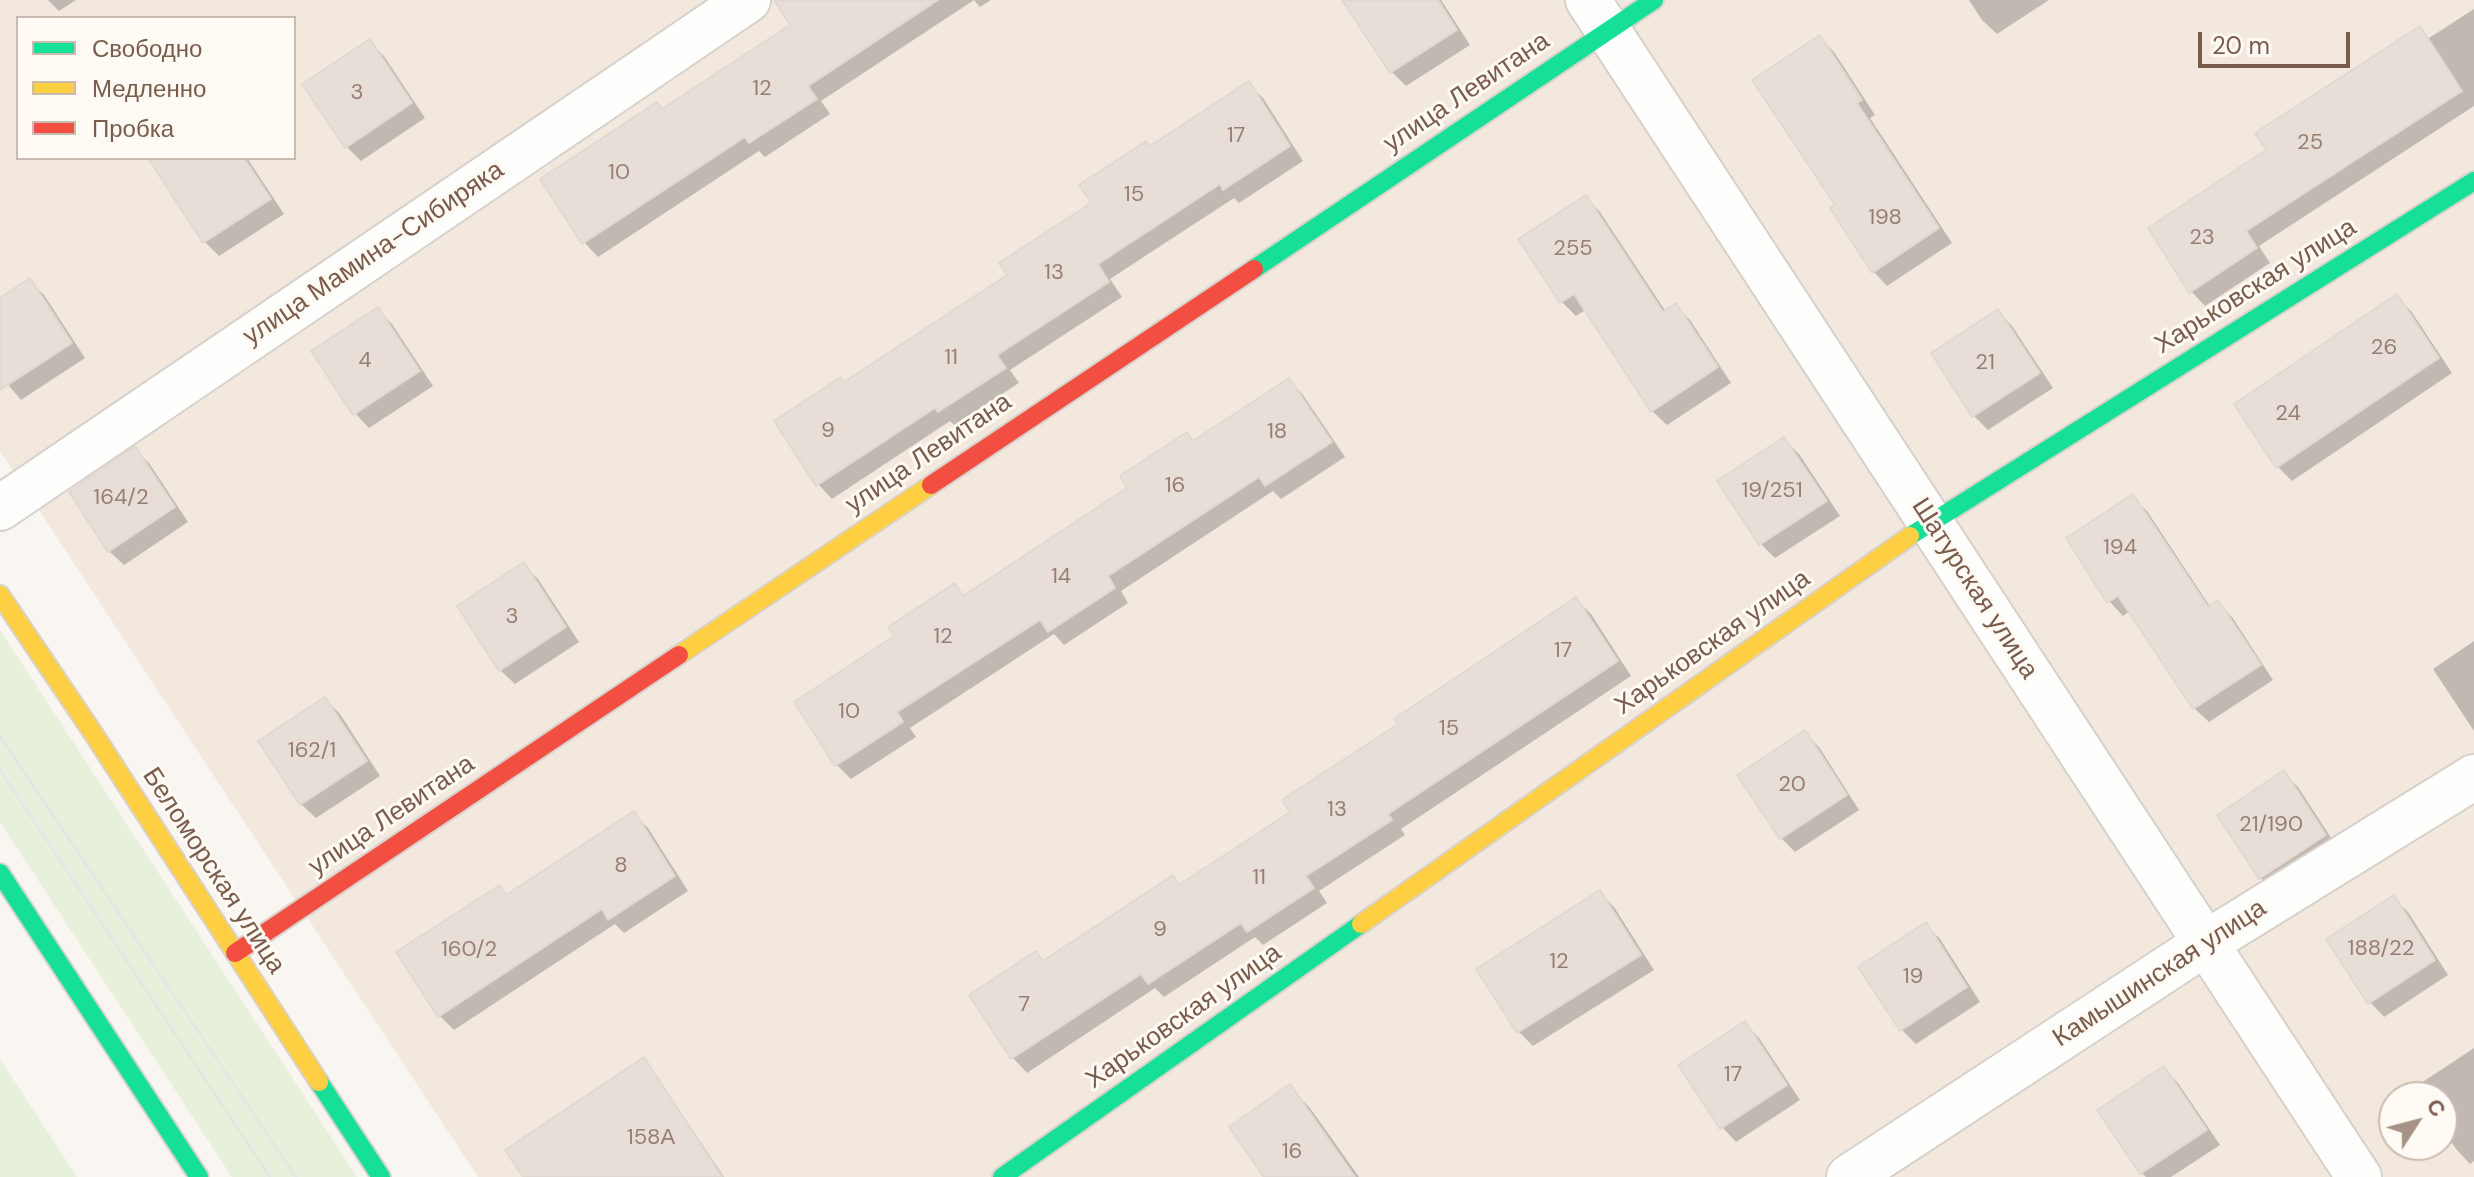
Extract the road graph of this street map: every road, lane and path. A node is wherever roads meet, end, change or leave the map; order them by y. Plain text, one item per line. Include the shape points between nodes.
1 (748, 0) edge
2 (1654, 0) edge
3 (1598, 15) edge
4 (2474, 181) edge
5 (0, 508) edge
6 (1930, 522) junction
7 (0, 595) edge
8 (2474, 777) edge
9 (0, 873) edge
10 (2206, 943) junction
11 (235, 953) junction
12 (199, 1177) edge
13 (381, 1177) edge
14 (1002, 1177) edge
15 (1849, 1177) edge
16 (2359, 1177) edge

1 - 5 street, улица Мамина-Сибиряка
2 - 3 street, улица Левитана
3 - 6 street, Шатурская улица
3 - 11 street, улица Левитана
4 - 6 street, Харьковская улица
6 - 10 street, Шатурская улица
6 - 14 street, Харьковская улица
7 - 11 street, Беломорская улица
8 - 10 street, Камышинская улица
9 - 12 street
10 - 15 street, Камышинская улица
10 - 16 street, Шатурская улица
11 - 13 street, Беломорская улица

